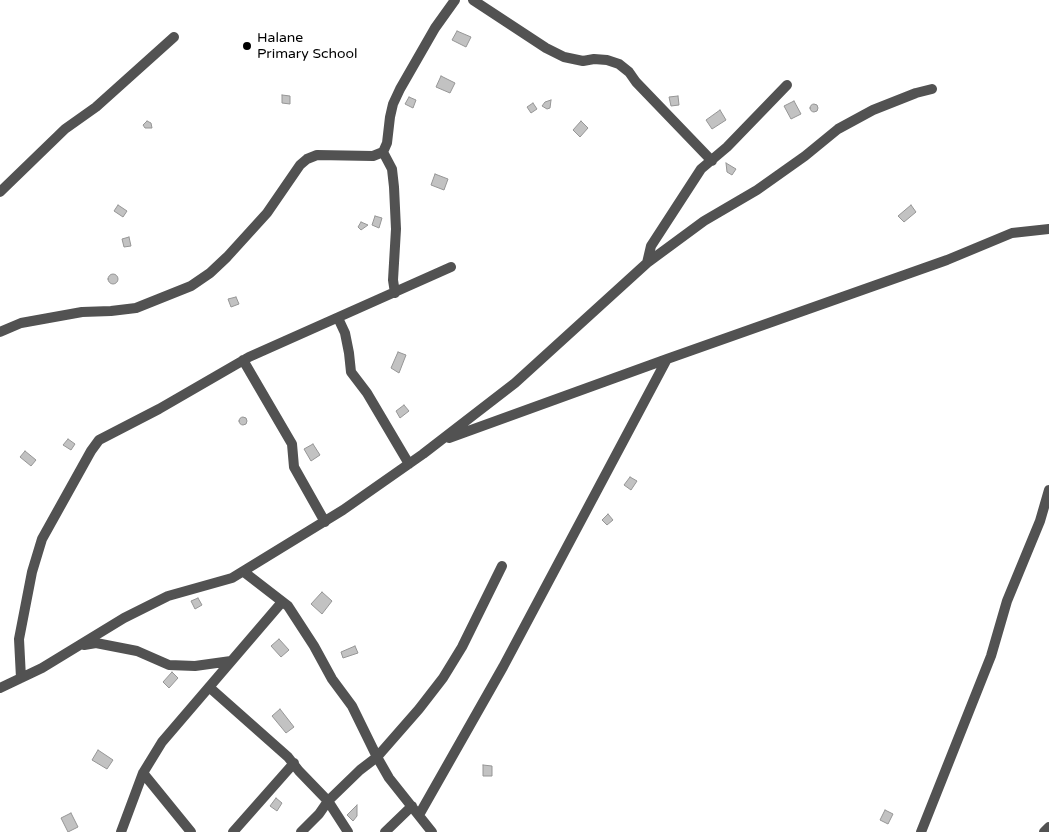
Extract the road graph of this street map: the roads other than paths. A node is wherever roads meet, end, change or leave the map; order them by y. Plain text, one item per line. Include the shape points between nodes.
1 (455, 0) edge
2 (473, 0) edge
3 (174, 37) dead end
4 (787, 85) dead end
5 (932, 90) dead end
6 (383, 152) junction
7 (712, 161) junction
8 (0, 192) edge
9 (1049, 229) edge
10 (647, 263) junction
11 (451, 267) dead end
12 (395, 293) junction
13 (338, 318) junction
14 (0, 332) edge
15 (667, 359) junction
16 (243, 360) junction
17 (440, 442) junction
18 (409, 464) junction
19 (1049, 490) edge
20 (325, 522) junction
21 (502, 566) dead end
22 (244, 572) junction
23 (282, 602) junction
24 (72, 650) junction
25 (231, 662) junction
26 (21, 678) junction
27 (0, 687) edge
28 (209, 687) junction
29 (377, 757) junction
30 (294, 763) junction
31 (143, 773) junction
32 (328, 801) junction
33 (412, 806) junction
34 (419, 815) junction
35 (1049, 828) edge
36 (121, 832) edge
37 (192, 832) edge
38 (233, 832) edge
39 (301, 832) edge
40 (348, 832) edge
41 (385, 832) edge
42 (432, 832) edge
43 (921, 832) edge
44 (1044, 832) edge

1 - 6 street via 400,89 393,104
2 - 7 street via 564,57 583,62 594,59 619,64
3 - 8 street via 96,107 65,129
4 - 7 street
5 - 10 street via 874,110 838,129 757,190 704,221
6 - 12 street via 392,169 394,187
6 - 14 street via 373,156 317,155 307,159 267,212 227,257 191,286 136,308 82,312 21,323
7 - 10 street via 701,169 651,246
9 - 15 street via 1012,233 947,260
10 - 17 street via 515,383
11 - 12 street
12 - 13 street
13 - 16 street
13 - 18 street via 350,352 351,372 368,393
15 - 17 street
15 - 34 street via 503,667
16 - 20 street via 292,444 294,467
16 - 26 street via 159,409 108,434 91,451 42,539 19,639
17 - 18 street
18 - 20 street
19 - 43 street via 1040,521 1007,601 991,656
20 - 22 street
21 - 29 street via 443,678
22 - 23 street
22 - 24 street via 168,596
23 - 25 street
23 - 29 street via 288,606 352,706
24 - 25 street via 96,643 136,650 169,665
24 - 26 street
25 - 28 street
26 - 27 street
28 - 30 street
28 - 31 street via 162,742
29 - 32 street
29 - 33 street
30 - 32 street
30 - 38 street
31 - 36 street
31 - 37 street
32 - 39 street
32 - 40 street
33 - 34 street
33 - 41 street
34 - 42 street
35 - 44 street

